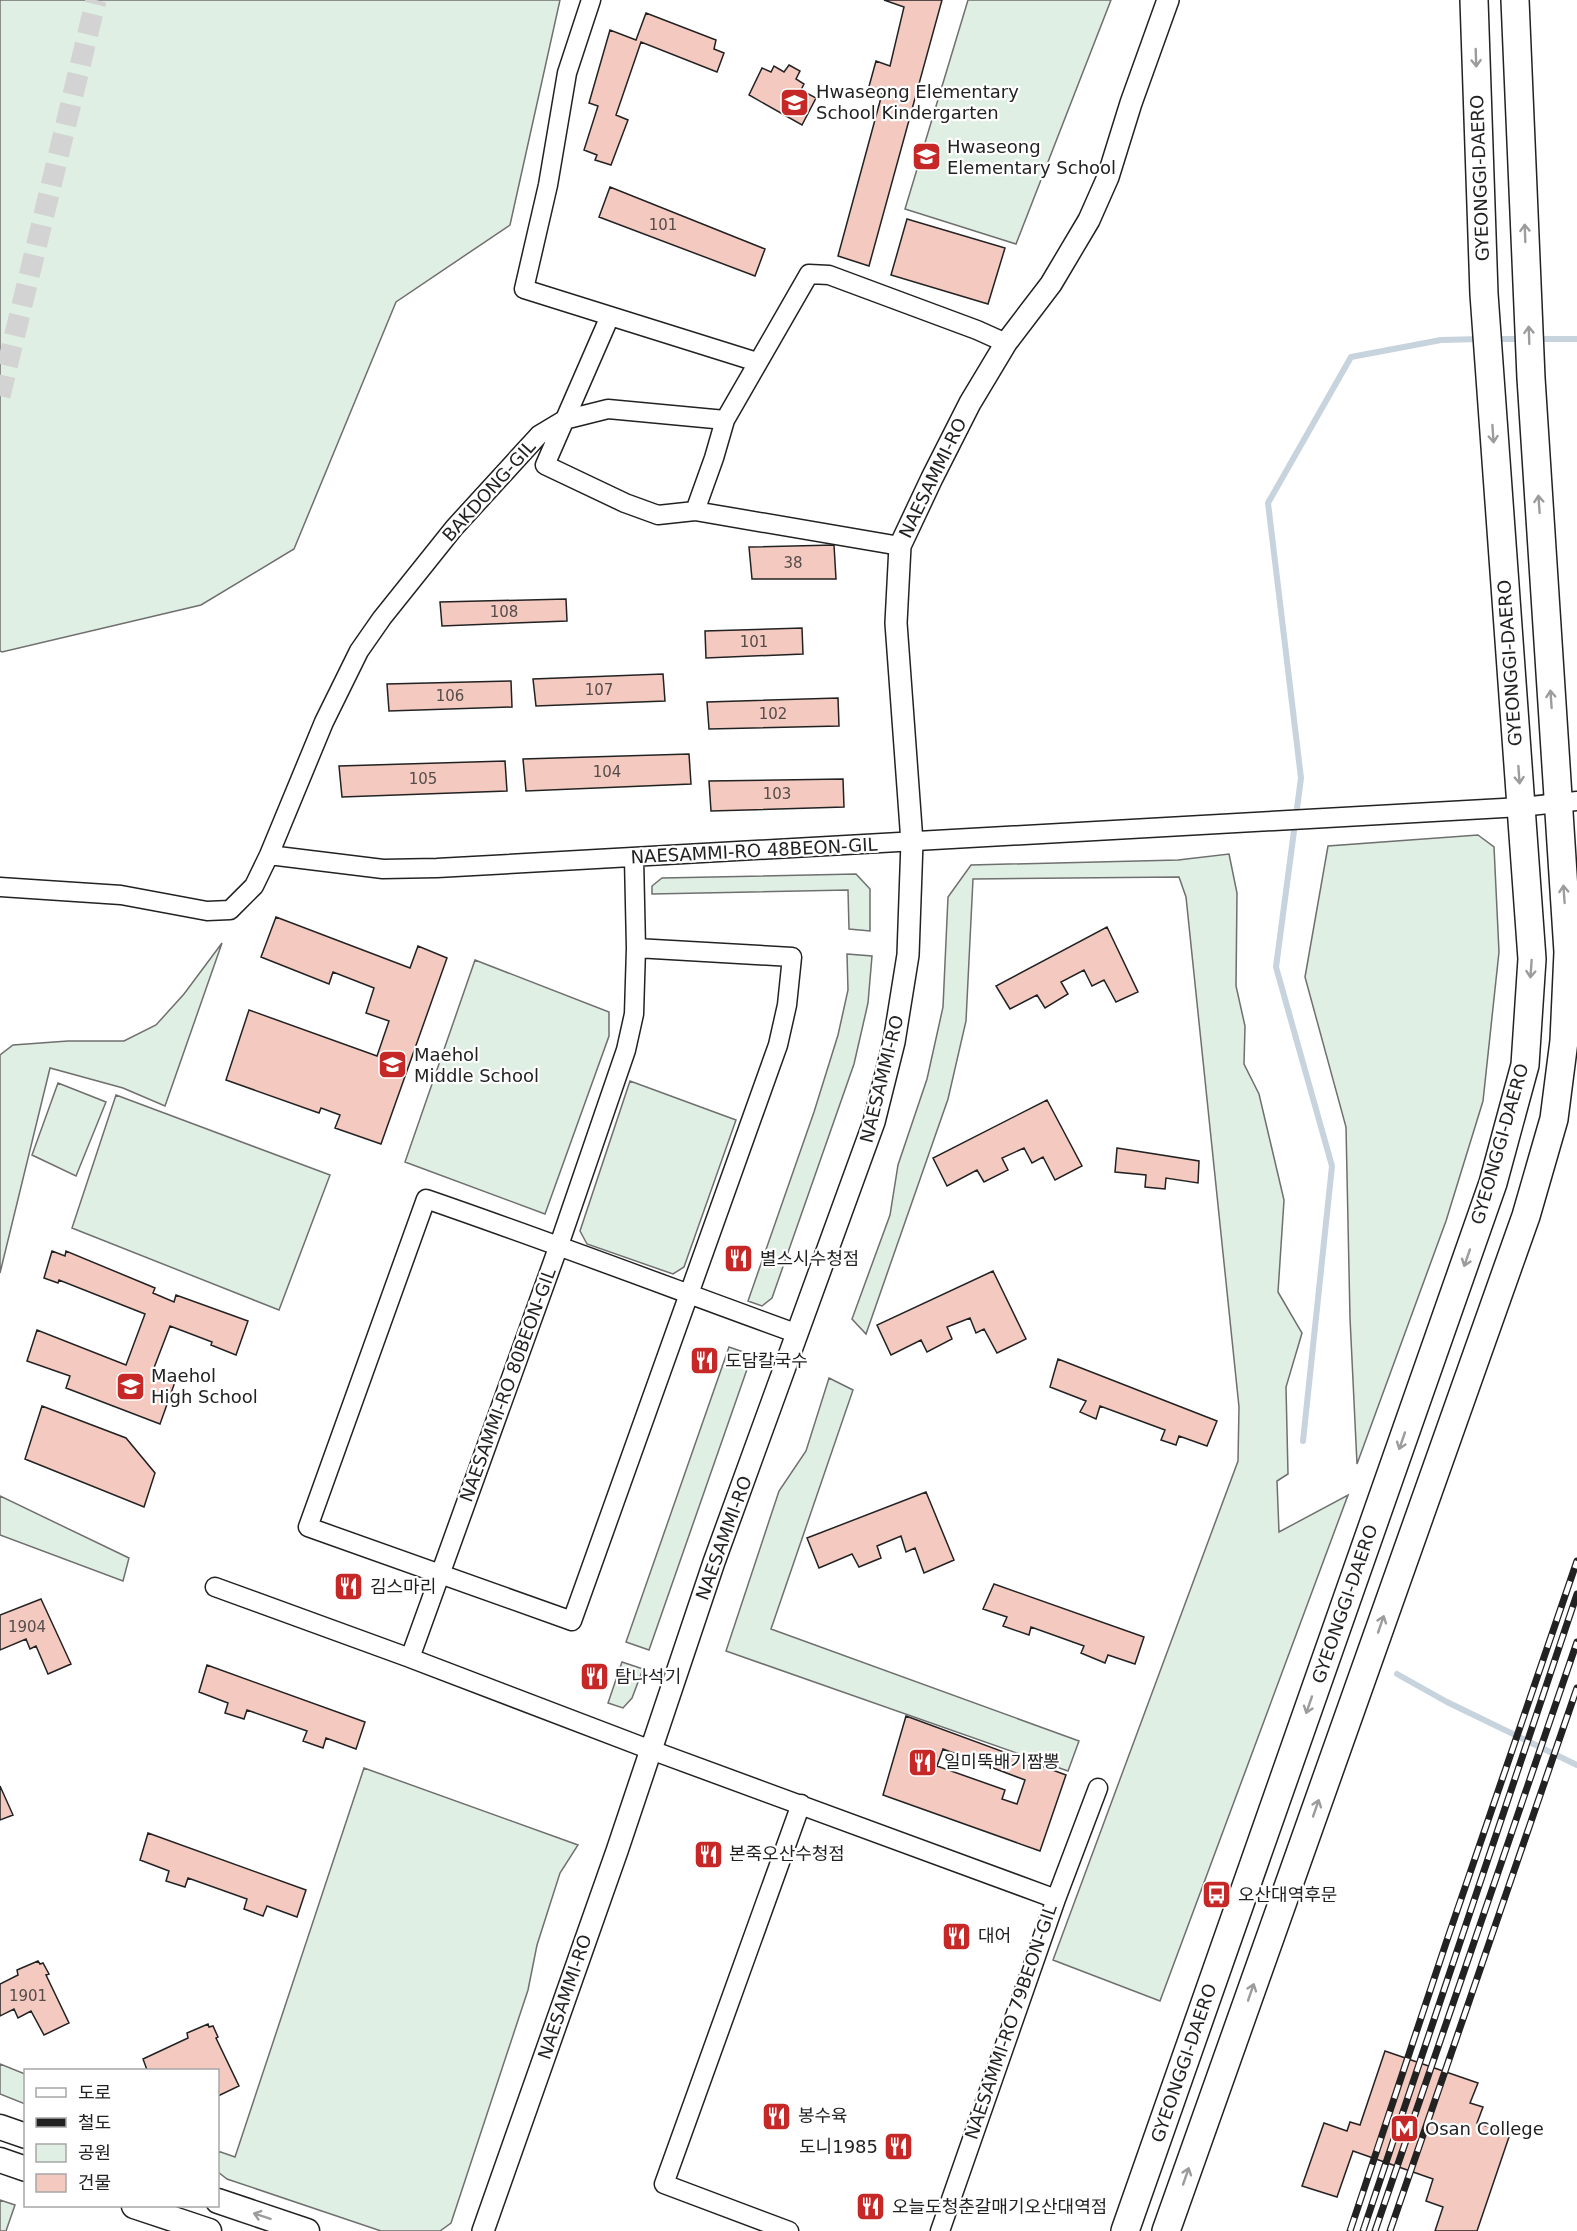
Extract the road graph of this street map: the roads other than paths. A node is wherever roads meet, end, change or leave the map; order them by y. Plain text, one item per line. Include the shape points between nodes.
1 (591, 0) edge
2 (1168, 0) edge
3 (1474, 0) edge
4 (1515, 0) edge
5 (610, 316) junction
6 (1006, 343) junction
7 (757, 362) junction
8 (564, 420) junction
9 (725, 420) junction
10 (695, 512) junction
11 (900, 546) junction
12 (1568, 802) edge
13 (1521, 807) junction
14 (912, 842) junction
15 (269, 855) junction
16 (634, 858) junction
17 (0, 887) edge
18 (636, 948) junction
19 (559, 1245) junction
20 (689, 1294) junction
21 (798, 1334) junction
22 (439, 1574) junction
23 (215, 1587) dead end
24 (410, 1658) junction
25 (651, 1750) junction
26 (1098, 1788) dead end
27 (801, 1804) junction
28 (1056, 1899) junction
29 (0, 2127) edge
30 (24, 2135) edge
31 (0, 2160) edge
32 (24, 2168) edge
33 (219, 2201) edge
34 (140, 2207) edge
35 (209, 2231) edge
36 (307, 2231) edge
37 (483, 2231) edge
38 (789, 2231) edge
39 (940, 2231) edge
40 (1125, 2231) edge
41 (1166, 2231) edge

1 - 5 street via 567,73 548,185 524,289
2 - 6 street, NAESAMMI-RO via 1108,177 1089,220 1051,284
3 -> 13 main road, GYEONGGI-DAERO via 1484,294
12 -> 4 main road via 1531,378
5 - 7 street
5 - 8 street
6 - 7 street via 829,275 809,274
6 - 11 street, NAESAMMI-RO via 970,403
7 - 9 street
8 - 9 street, BAKDONG-GIL via 608,409
8 - 10 street via 545,465 658,515
8 - 15 street, BAKDONG-GIL via 539,435 454,528 382,618 360,651 324,722
9 - 10 street
10 - 11 street
11 - 14 street, NAESAMMI-RO via 896,623
12 - 13 street, NAESAMMI-RO 48BEON-GIL
41 -> 12 main road via 1526,1216 1554,1119 1564,1041 1568,952
13 - 14 street, NAESAMMI-RO 48BEON-GIL
13 -> 40 main road, GYEONGGI-DAERO via 1532,959 1525,1065 1496,1172
14 - 16 street, NAESAMMI-RO 48BEON-GIL
14 - 21 street, NAESAMMI-RO via 908,955 894,1042 874,1122
15 - 16 street, NAESAMMI-RO 48BEON-GIL via 382,869
15 - 17 street, BAKDONG-GIL via 254,886 230,910 207,911 121,895
16 - 18 street, NAESAMMI-RO 80BEON-GIL
18 - 19 street, NAESAMMI-RO 80BEON-GIL via 634,1014 626,1050
18 - 20 street via 792,957 778,1045
19 - 20 street
19 - 22 street, NAESAMMI-RO 80BEON-GIL
19 - 22 street via 426,1199 308,1527
20 - 21 street
20 - 22 street via 572,1621
21 - 25 street, NAESAMMI-RO via 714,1562
22 - 24 street, NAESAMMI-RO 80BEON-GIL
23 - 24 street
24 - 25 street
25 - 27 street, NAESAMMI-RO 79BEON-GIL
25 - 37 street, NAESAMMI-RO
26 - 28 street
27 - 28 street, NAESAMMI-RO 79BEON-GIL
27 - 38 street via 664,2184
28 - 39 street, NAESAMMI-RO 79BEON-GIL
29 - 30 main road
31 - 32 main road
36 -> 33 main road
34 - 35 main road

